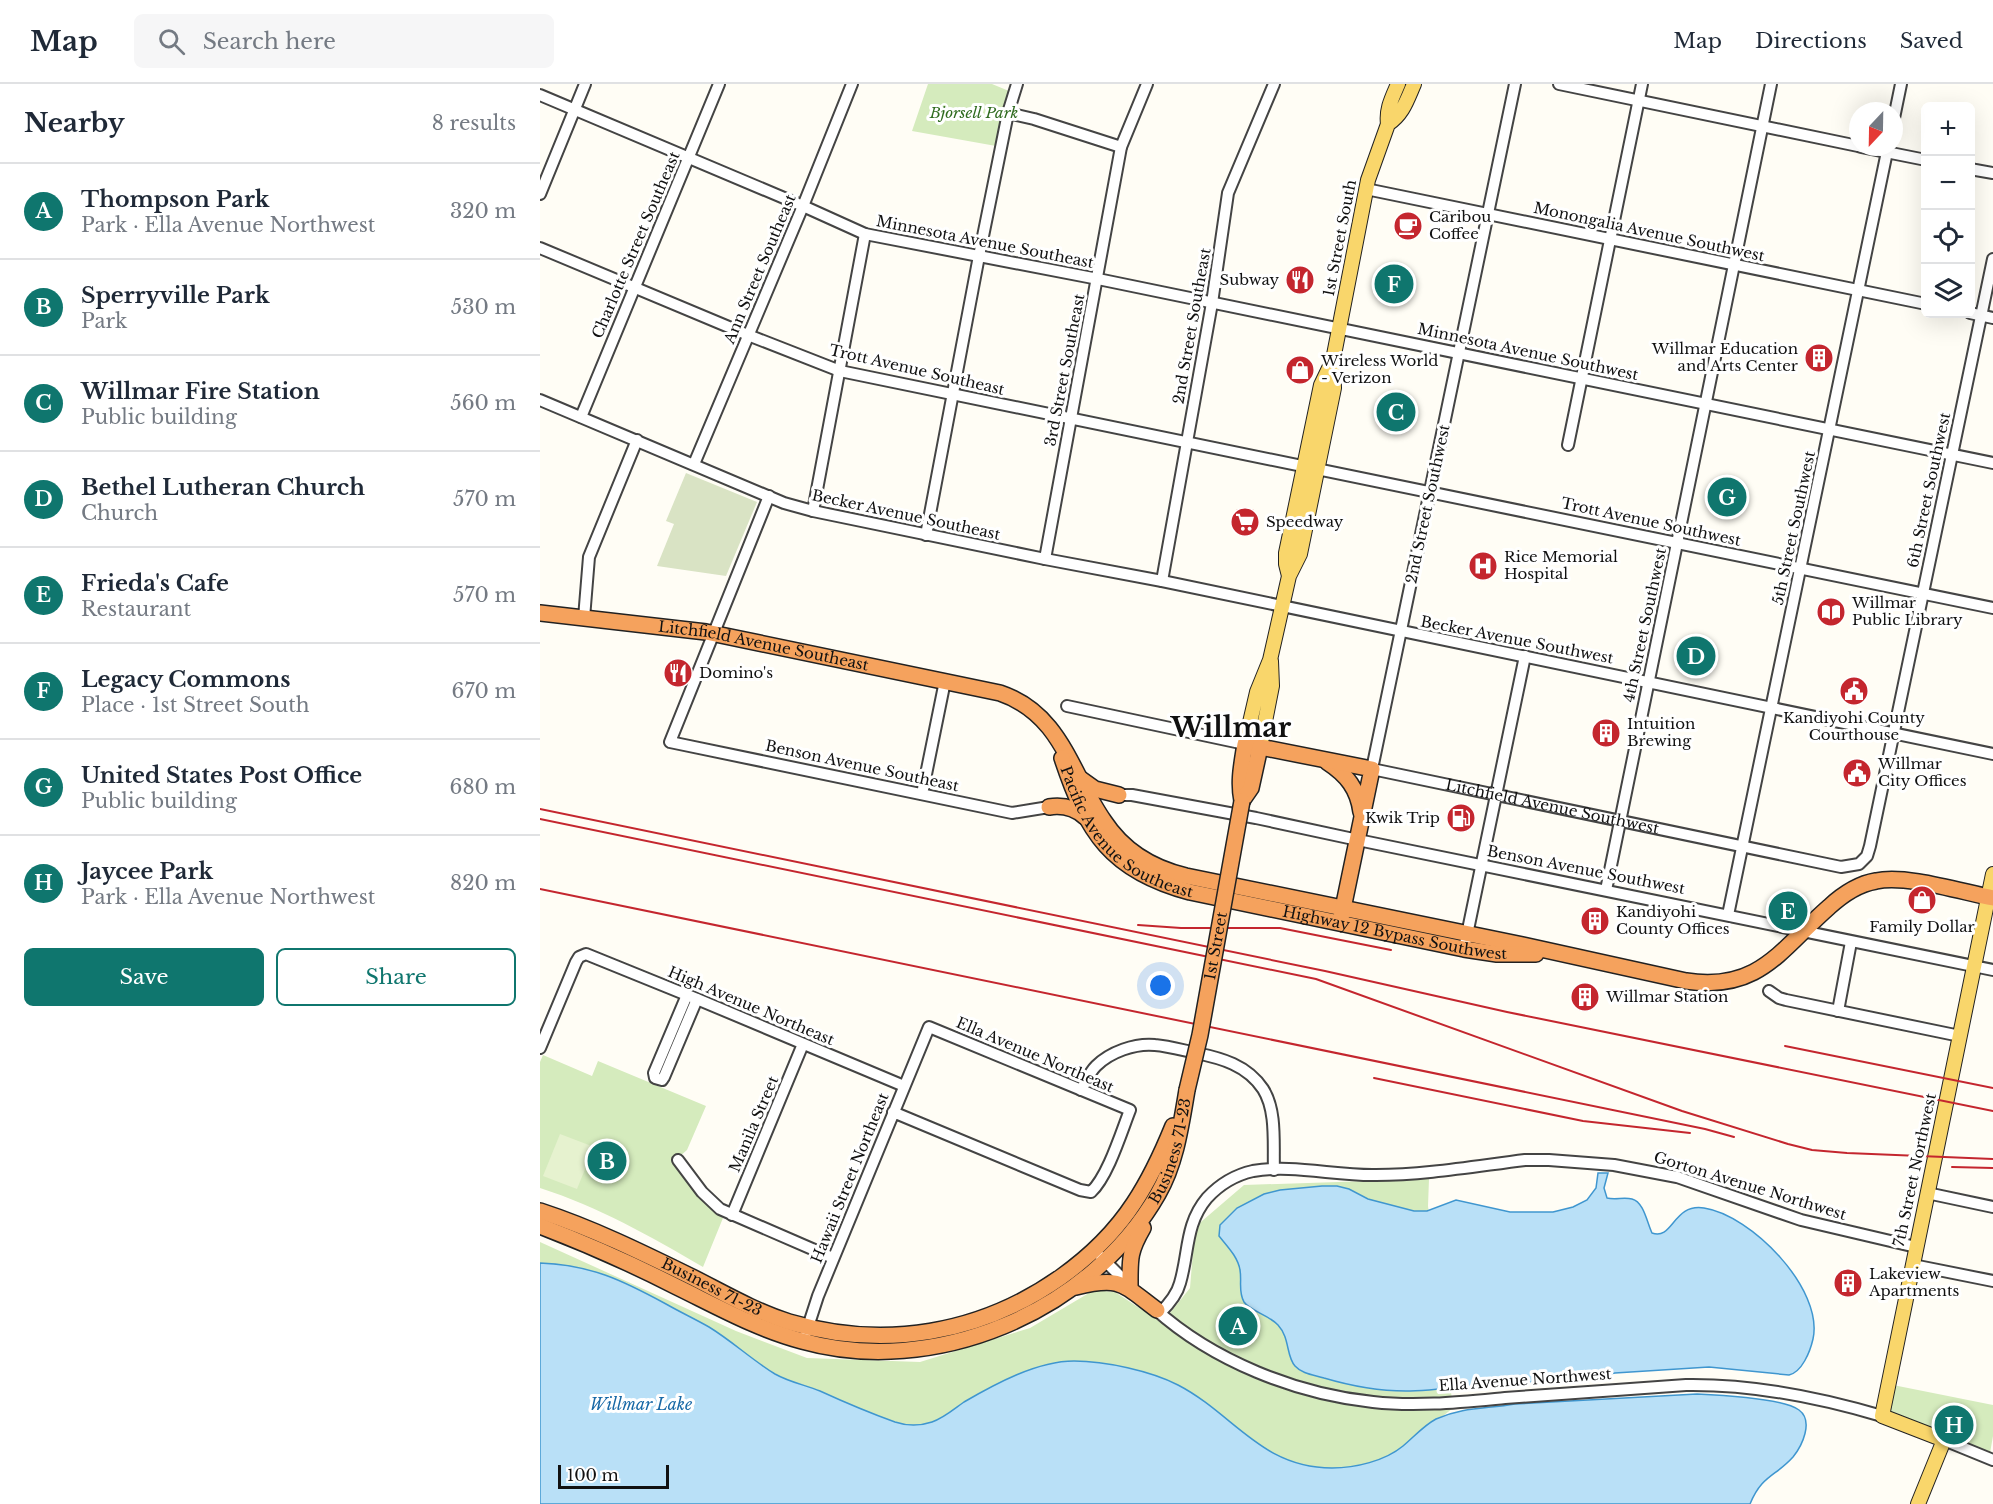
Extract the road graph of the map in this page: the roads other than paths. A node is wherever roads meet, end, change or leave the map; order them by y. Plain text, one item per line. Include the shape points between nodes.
1 (585, 84) edge
2 (719, 84) edge
3 (852, 84) edge
4 (1004, 84) edge
5 (1147, 84) edge
6 (1274, 84) edge
7 (1398, 84) edge
8 (1414, 84) edge
9 (1515, 84) edge
10 (1559, 84) edge
11 (1642, 84) edge
12 (1771, 84) edge
13 (1901, 84) edge
14 (1016, 86) edge
15 (540, 95) edge
16 (1639, 101) junction
17 (1897, 102) edge
18 (575, 110) junction
19 (1008, 113) junction
20 (1388, 124) junction
21 (1762, 127) junction
22 (1849, 145) edge
23 (1121, 147) junction
24 (1903, 154) edge
25 (1887, 156) edge
26 (689, 158) junction
27 (1921, 159) edge
28 (1975, 170) edge
29 (1993, 173) edge
30 (1366, 189) junction
31 (540, 194) edge
32 (803, 206) junction
33 (1488, 214) junction
34 (865, 234) junction
35 (1610, 238) junction
36 (540, 248) edge
37 (979, 256) junction
38 (1993, 259) edge
39 (1734, 265) junction
40 (1098, 279) junction
41 (634, 288) junction
42 (1858, 290) junction
43 (1212, 303) junction
44 (1921, 303) edge
45 (1976, 315) edge
46 (1993, 318) edge
47 (1340, 329) junction
48 (748, 335) junction
49 (1460, 353) junction
50 (840, 371) junction
51 (1581, 378) junction
52 (954, 395) junction
53 (540, 400) edge
54 (1705, 404) junction
55 (581, 417) junction
56 (1071, 419) junction
57 (1830, 430) junction
58 (637, 440) junction
59 (1187, 442) junction
60 (1568, 445) dead end
61 (1952, 455) junction
62 (1993, 463) edge
63 (694, 464) junction
64 (1311, 467) junction
65 (1431, 492) junction
66 (769, 496) junction
67 (813, 511) junction
68 (926, 535) junction
69 (1677, 543) junction
70 (1045, 559) junction
71 (1801, 568) junction
72 (1162, 581) junction
73 (1923, 594) junction
74 (1282, 607) junction
75 (1993, 608) edge
76 (540, 613) edge
77 (584, 618) junction
78 (1402, 632) junction
79 (713, 633) junction
80 (1525, 656) junction
81 (945, 681) junction
82 (1648, 682) junction
83 (987, 689) joint
84 (1067, 706) dead end
85 (1772, 707) junction
86 (1051, 730) junction
87 (1894, 733) junction
88 (1253, 746) junction
89 (1993, 753) edge
90 (1316, 758) junction
91 (1372, 770) junction
92 (1081, 779) junction
93 (922, 794) junction
94 (1119, 795) junction
95 (1496, 795) junction
96 (1049, 807) joint
97 (1243, 808) junction
98 (1087, 820) junction
99 (1103, 821) junction
100 (1620, 822) junction
101 (1359, 835) junction
102 (1743, 847) junction
103 (1859, 864) joint
104 (1482, 865) junction
105 (1993, 874) edge
106 (1606, 890) junction
107 (1231, 893) junction
108 (1991, 898) edge
109 (1728, 915) junction
110 (1342, 916) junction
111 (1803, 932) junction
112 (1465, 942) junction
113 (1851, 942) junction
114 (1974, 966) junction
115 (1993, 970) edge
116 (1769, 991) dead end
117 (692, 997) junction
118 (1838, 1011) junction
119 (929, 1027) joint
120 (544, 1030) edge
121 (1960, 1036) junction
122 (803, 1044) junction
123 (540, 1048) edge
124 (904, 1086) junction
125 (1082, 1090) junction
126 (1187, 1090) junction
127 (893, 1113) junction
128 (678, 1160) dead end
129 (1274, 1170) junction
130 (1167, 1176) junction
131 (1927, 1193) junction
132 (1993, 1208) edge
133 (540, 1210) edge
134 (732, 1215) junction
135 (540, 1227) edge
136 (1916, 1247) junction
137 (1100, 1256) junction
138 (833, 1258) junction
139 (1913, 1265) junction
140 (1993, 1281) edge
141 (1130, 1286) junction
142 (1070, 1288) junction
143 (1158, 1312) junction
144 (806, 1334) junction
145 (1881, 1416) junction
146 (1944, 1440) junction
147 (1993, 1460) edge
148 (1918, 1504) edge

1 - 18 street
2 - 26 street, Charlotte Street Southeast
3 - 32 street, Ann Street Southeast
4 - 14 street
5 - 23 street, 3rd Street Southeast
6 - 43 street, 2nd Street Southeast via 1228,193
7 - 20 main road, 1st Street South via 1388,106
8 - 20 main road, 1st Street South via 1398,118
9 - 33 street, 2nd Street Southwest
10 - 16 street
11 - 16 street
12 - 21 street, 4th Street Southwest
13 - 17 street
14 - 19 street
15 - 18 street, Minnesota Avenue Southeast
16 - 21 street
16 - 35 street
18 - 26 street, Minnesota Avenue Southeast
18 - 31 street
19 - 23 street
19 - 37 street
20 - 30 main road, 1st Street South
21 - 22 street
21 - 39 street, 4th Street Southwest
23 - 40 street, 3rd Street Southeast
24 - 27 street
25 - 42 street, 5th Street Southwest
26 - 32 street, Minnesota Avenue Southeast
26 - 41 street, Charlotte Street Southeast
28 - 29 street
30 - 33 street, Monongalia Avenue Southwest
30 - 47 main road, 1st Street South
32 - 34 street, Minnesota Avenue Southeast
32 - 48 street, Ann Street Southeast
33 - 35 street, Monongalia Avenue Southwest
33 - 49 street, 2nd Street Southwest
34 - 37 street, Minnesota Avenue Southeast
34 - 50 street
35 - 39 street, Monongalia Avenue Southwest
35 - 51 street
36 - 41 street, Trott Avenue Southeast
37 - 40 street, Minnesota Avenue Southeast
37 - 52 street
38 - 45 street, 6th Street Southwest
39 - 42 street, Monongalia Avenue Southwest
39 - 54 street, 4th Street Southwest
40 - 43 street, Minnesota Avenue Southeast
40 - 56 street, 3rd Street Southeast
41 - 48 street, Trott Avenue Southeast
41 - 55 street, Charlotte Street Southeast
42 - 44 street, Monongalia Avenue Southwest
42 - 57 street, 5th Street Southwest
43 - 47 street, Minnesota Avenue Southeast
43 - 59 street, 2nd Street Southeast
45 - 46 street
45 - 61 street, 6th Street Southwest
47 - 49 street, Minnesota Avenue Southwest
47 - 64 main road, 1st Street South via 1333,360 1321,385
48 - 50 street, Trott Avenue Southeast
48 - 63 street, Ann Street Southeast
49 - 51 street, Minnesota Avenue Southwest
49 - 65 street, 2nd Street Southwest
50 - 52 street, Trott Avenue Southeast
50 - 67 street
51 - 54 street, Minnesota Avenue Southwest
51 - 60 street
52 - 56 street, Trott Avenue Southeast
52 - 68 street
53 - 55 street, Becker Avenue Southeast
54 - 57 street, Minnesota Avenue Southwest
54 - 69 street, 4th Street Southwest
55 - 58 street, Becker Avenue Southeast
56 - 59 street, Trott Avenue Southeast
56 - 70 street, 3rd Street Southeast
57 - 61 street, Minnesota Avenue Southwest
57 - 71 street, 5th Street Southwest
58 - 63 street, Becker Avenue Southeast
58 - 77 street via 589,559
59 - 64 street, Trott Avenue Southeast
59 - 72 street, 2nd Street Southeast
61 - 62 street, Minnesota Avenue Southwest
61 - 73 street, 6th Street Southwest
63 - 66 street, Becker Avenue Southeast
64 - 65 street, Trott Avenue Southwest
64 - 74 main road, 1st Street South via 1300,554 1289,576
65 - 69 street, Trott Avenue Southwest
65 - 78 street, 2nd Street Southwest
66 - 67 street, Becker Avenue Southeast
66 - 79 street
67 - 68 street, Becker Avenue Southeast
68 - 70 street, Becker Avenue Southeast
69 - 71 street, Trott Avenue Southwest
69 - 82 street, 4th Street Southwest
70 - 72 street, Becker Avenue Southeast
71 - 73 street, Trott Avenue Southwest
71 - 85 street, 5th Street Southwest
72 - 74 street, Becker Avenue Southeast
73 - 75 street, Trott Avenue Southwest
73 - 87 street, 6th Street Southwest
74 - 78 street, Becker Avenue Southwest
74 - 88 main road, 1st Street South via 1270,660 1257,692
76 - 77 highway, Litchfield Avenue Southeast
77 - 79 highway, Litchfield Avenue Southeast
78 - 80 street, Becker Avenue Southwest
78 - 91 street, 2nd Street Southwest
79 - 81 highway, Litchfield Avenue Southeast
79 - 93 street, Benson Avenue Southeast via 670,742
80 - 82 street, Becker Avenue Southwest
80 - 95 street
81 - 83 highway, Litchfield Avenue Southeast
81 - 93 street
82 - 85 street, Becker Avenue Southwest
82 - 100 street, 4th Street Southwest
83 - 86 highway, Pacific Avenue Southeast via 1029,706
84 - 88 street
85 - 87 street, Becker Avenue Southwest
85 - 102 street, 5th Street Southwest
86 - 92 highway, Pacific Avenue Southeast
86 - 98 highway, Pacific Avenue Southeast
87 - 89 street, Becker Avenue Southwest
87 - 103 street, 6th Street Southwest via 1870,846
88 - 90 highway, Litchfield Avenue Southwest
88 - 97 highway, 1st Street via 1240,777
90 - 91 highway, Litchfield Avenue Southwest
90 - 101 highway via 1339,770 1352,785 1359,801
91 - 95 street, Litchfield Avenue Southwest
91 - 101 highway, 2nd Street Southwest
92 - 94 highway via 1095,789
92 - 99 highway, Pacific Avenue Southeast
93 - 96 street, Benson Avenue Southeast via 1012,813
94 - 97 street
94 - 99 highway via 1104,805
95 - 100 street, Litchfield Avenue Southwest
95 - 104 street
96 - 98 highway via 1073,809
97 - 101 street, Benson Avenue Southwest
97 - 126 highway, 1st Street, bridge
98 - 107 highway, Pacific Avenue Southeast via 1109,849 1142,875 1175,888
99 - 107 highway, Pacific Avenue Southeast via 1124,845 1151,864
100 - 102 street, Litchfield Avenue Southwest
100 - 106 street, 4th Street Southwest
101 - 104 street, Benson Avenue Southwest
101 - 110 highway, 2nd Street Southwest
102 - 103 street, Litchfield Avenue Southwest via 1841,867
102 - 109 street, 5th Street Southwest
104 - 106 street, Benson Avenue Southwest
104 - 112 street
105 - 108 main road, 7th Street Northwest
106 - 109 street, Benson Avenue Southwest
107 - 110 highway, Highway 12 Bypass Southwest
108 - 111 highway, Highway 12 Bypass Southwest via 1886,879 1853,889
108 - 114 main road, 7th Street Northwest
109 - 111 street, Benson Avenue Southwest
110 - 112 highway, Highway 12 Bypass Southwest
111 - 112 highway, Highway 12 Bypass Southwest via 1755,972 1718,984 1686,981 1562,954
111 - 113 street, Benson Avenue Southwest
113 - 114 street, Benson Avenue Southwest
113 - 118 street
114 - 115 street, Benson Avenue Southwest
114 - 121 main road, 7th Street Northwest
116 - 118 street via 1779,998
117 - 117 street via 654,1073 657,1080 664,1077
117 - 120 street, High Avenue Northeast via 586,954 576,962
117 - 122 street, High Avenue Northeast
118 - 121 street
119 - 124 street, Hawaii Street Northeast
119 - 125 street, Ella Avenue Northeast
120 - 123 street
121 - 131 main road, 7th Street Northwest
122 - 124 street, High Avenue Northeast
122 - 134 street, Manila Street
124 - 127 street, Hawaii Street Northeast
125 - 127 street, Ella Avenue Northeast via 1130,1110 1113,1153 1091,1192
125 - 129 street via 1096,1066 1133,1047 1156,1045 1221,1058 1249,1073 1266,1095 1271,1113
126 - 130 highway, Business 71-23
126 - 137 highway, Business 71-23 via 1151,1176
127 - 138 street, Hawaii Street Northeast
128 - 134 street via 710,1200
129 - 136 street, Gorton Avenue Northwest via 1374,1176 1525,1160 1614,1165 1677,1177 1801,1220
129 - 143 street, Gorton Avenue Northwest via 1240,1175 1205,1200 1191,1225 1180,1285 1168,1305
130 - 137 highway, Business 71-23 via 1148,1210
130 - 141 highway via 1132,1250
131 - 132 street
131 - 136 main road, 7th Street Northwest
133 - 144 highway, Business 71-23 via 631,1247
134 - 138 street
135 - 144 highway, Business 71-23 via 624,1261 737,1318 775,1333
136 - 139 main road, 7th Street Northwest
137 - 141 street, Ella Avenue Northwest
137 - 142 highway, Business 71-23
137 - 144 highway, Business 71-23 via 1020,1303 955,1328 889,1337
138 - 144 street, Hawaii Street Northeast
139 - 140 street
139 - 145 main road, 7th Street Northwest
141 - 143 street, Ella Avenue Northwest
142 - 143 highway via 1110,1281 1125,1286
142 - 144 highway, Business 71-23 via 1039,1310 1009,1324 980,1336 927,1349 893,1352 831,1348
143 - 145 street, Ella Avenue Northwest via 1244,1366 1311,1390 1374,1402 1440,1403 1711,1384 1778,1391
145 - 146 main road, Ella Avenue Northwest
146 - 147 street, Ella Avenue Northwest
146 - 148 main road

